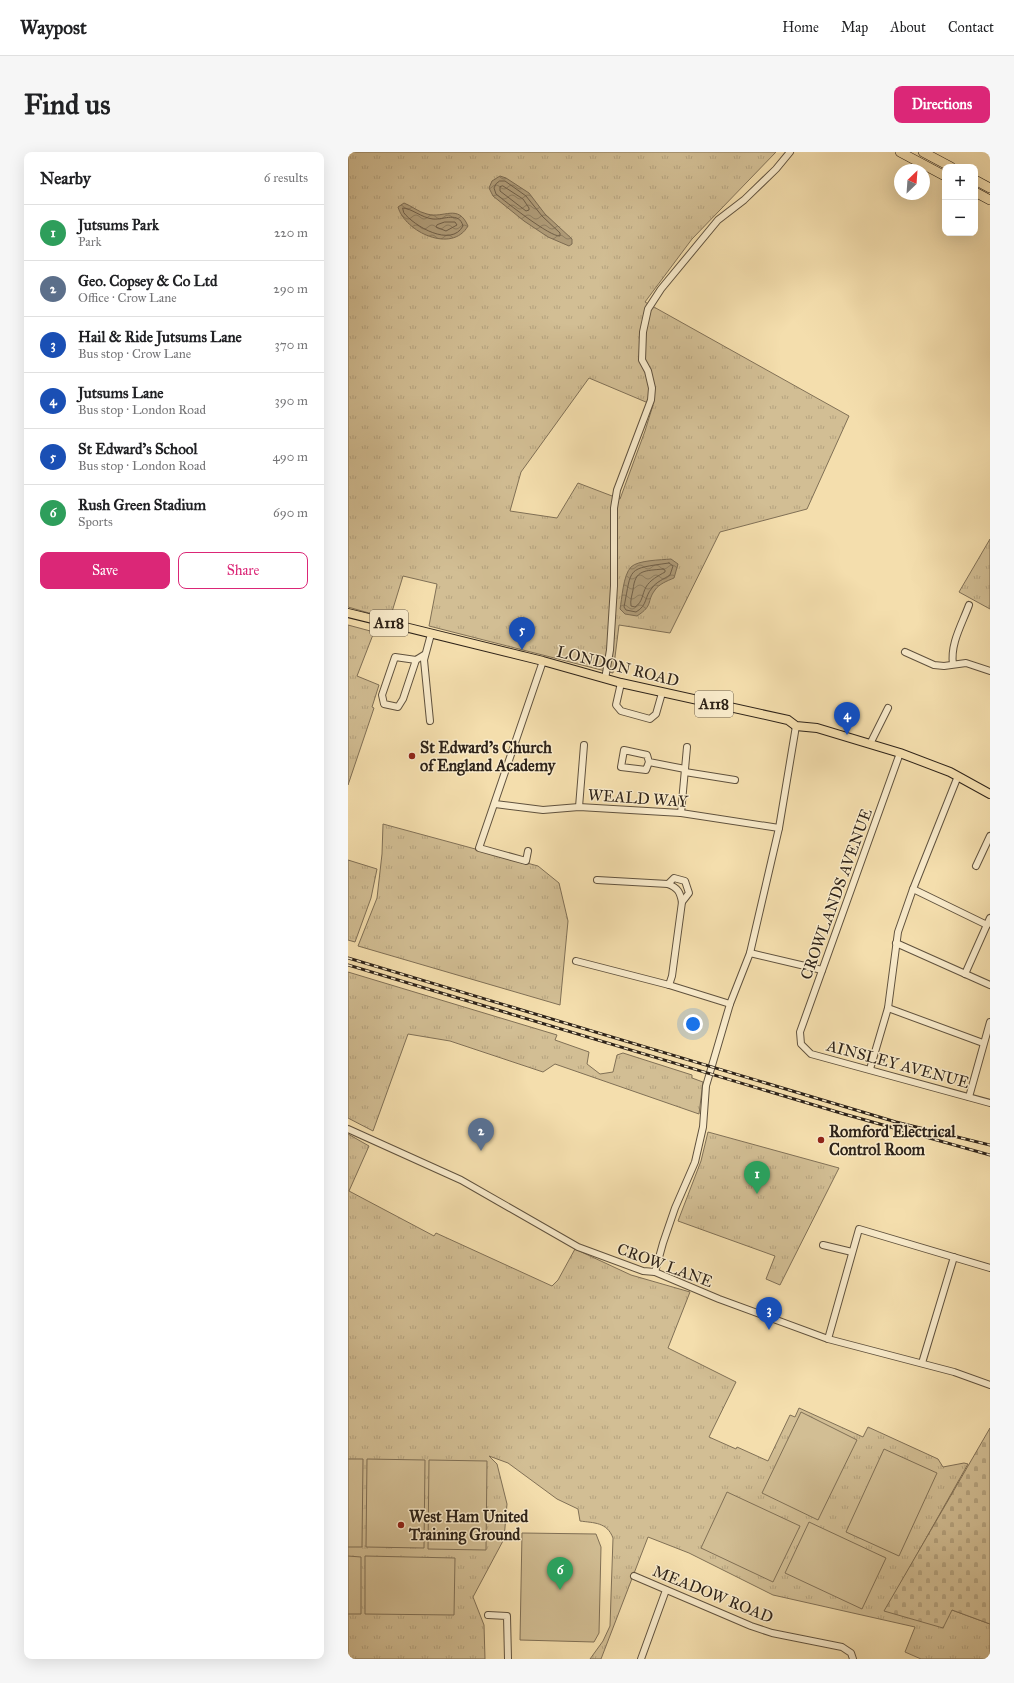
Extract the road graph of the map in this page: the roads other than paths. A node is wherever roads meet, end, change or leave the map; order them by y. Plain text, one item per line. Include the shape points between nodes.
1 (790, 152) edge
2 (900, 152) edge
3 (923, 152) edge
4 (945, 164) edge
5 (942, 174) edge
6 (978, 182) edge
7 (990, 188) edge
8 (978, 194) edge
9 (990, 200) edge
10 (969, 605) dead end
11 (348, 613) edge
12 (431, 634) junction
13 (905, 652) dead end
14 (424, 654) junction
15 (416, 660) junction
16 (543, 661) junction
17 (953, 664) junction
18 (990, 671) edge
19 (605, 679) junction
20 (621, 683) junction
21 (662, 693) junction
22 (888, 708) dead end
23 (430, 721) dead end
24 (796, 726) junction
25 (870, 744) junction
26 (584, 745) dead end
27 (688, 747) dead end
28 (900, 753) junction
29 (649, 762) junction
30 (685, 770) junction
31 (958, 776) junction
32 (736, 780) dead end
33 (990, 794) edge
34 (494, 804) junction
35 (579, 807) junction
36 (681, 813) junction
37 (779, 828) junction
38 (990, 836) edge
39 (528, 851) dead end
40 (976, 866) dead end
41 (597, 880) dead end
42 (668, 884) junction
43 (913, 889) junction
44 (682, 902) junction
45 (990, 918) edge
46 (987, 925) junction
47 (896, 943) junction
48 (750, 953) junction
49 (576, 961) dead end
50 (822, 970) junction
51 (965, 974) junction
52 (669, 985) junction
53 (990, 985) edge
54 (730, 1004) junction
55 (888, 1008) junction
56 (990, 1022) edge
57 (983, 1043) junction
58 (801, 1044) joint
59 (870, 1069) junction
60 (968, 1097) junction
61 (990, 1103) edge
62 (348, 1129) edge
63 (823, 1244) dead end
64 (852, 1252) junction
65 (954, 1257) junction
66 (990, 1268) edge
67 (655, 1272) junction
68 (828, 1339) junction
69 (922, 1363) junction
70 (990, 1385) edge
71 (634, 1576) dead end
72 (666, 1590) junction
73 (488, 1615) dead end
74 (852, 1656) edge
75 (508, 1659) edge
76 (641, 1659) edge

1 - 19 street via 744,200 718,220 661,289 648,309 643,332 642,360 648,371 652,400 617,490 614,508 614,586 610,650
2 - 5 highway
3 - 4 highway
6 - 7 highway
8 - 9 highway
10 - 17 street via 954,646
11 - 12 main road, LONDON ROAD / A118
12 - 14 street
12 - 16 main road, LONDON ROAD / A118
13 - 17 street via 934,665
14 - 15 street
14 - 23 street
15 - 15 street via 398,707 384,704 382,695 395,657
16 - 19 main road, LONDON ROAD / A118
16 - 34 street
17 - 18 street via 966,663
19 - 20 main road, LONDON ROAD / A118
20 - 21 main road, LONDON ROAD / A118
20 - 21 street via 616,705 621,711 650,719 656,714
21 - 24 main road, LONDON ROAD / A118 via 788,720
22 - 25 street
24 - 25 main road, LONDON ROAD / A118 via 817,728
24 - 37 street
25 - 28 main road, LONDON ROAD / A118
26 - 35 street
27 - 30 street
28 - 31 main road, LONDON ROAD / A118
28 - 50 street, CROWLANDS AVENUE
29 - 29 street via 646,770 621,767 624,750 647,755
29 - 30 street
30 - 32 street
30 - 36 street
31 - 33 main road, LONDON ROAD / A118
31 - 43 street
34 - 35 street, WEALD WAY via 543,810
34 - 39 street via 479,848 526,861
35 - 36 street, WEALD WAY
36 - 37 street, WEALD WAY
37 - 48 street
38 - 40 street
41 - 42 street
42 - 44 street via 676,887 681,893
42 - 44 street via 674,878 685,881 690,893
43 - 46 street
43 - 47 street
44 - 52 street
45 - 46 street
46 - 51 street
47 - 51 street
47 - 55 street
48 - 50 street
48 - 54 street
49 - 52 street
50 - 58 street, CROWLANDS AVENUE via 800,1032
51 - 53 street
52 - 54 street
54 - 67 street via 706,1086 703,1127 695,1162 675,1208
55 - 57 street
55 - 59 street
56 - 57 street
57 - 60 street
58 - 59 street, AINSLEY AVENUE via 811,1054
59 - 60 street, AINSLEY AVENUE
60 - 61 street, AINSLEY AVENUE
62 - 67 street, CROW LANE via 461,1180 578,1247 643,1271
63 - 64 street
64 - 65 street via 859,1229
64 - 68 street
65 - 66 street
65 - 69 street
67 - 68 street, CROW LANE via 719,1299
68 - 69 street, CROW LANE
69 - 70 street, CROW LANE
71 - 72 street, MEADOW ROAD
72 - 74 street, MEADOW ROAD via 772,1633 842,1646
72 - 76 street
73 - 75 street via 507,1616

